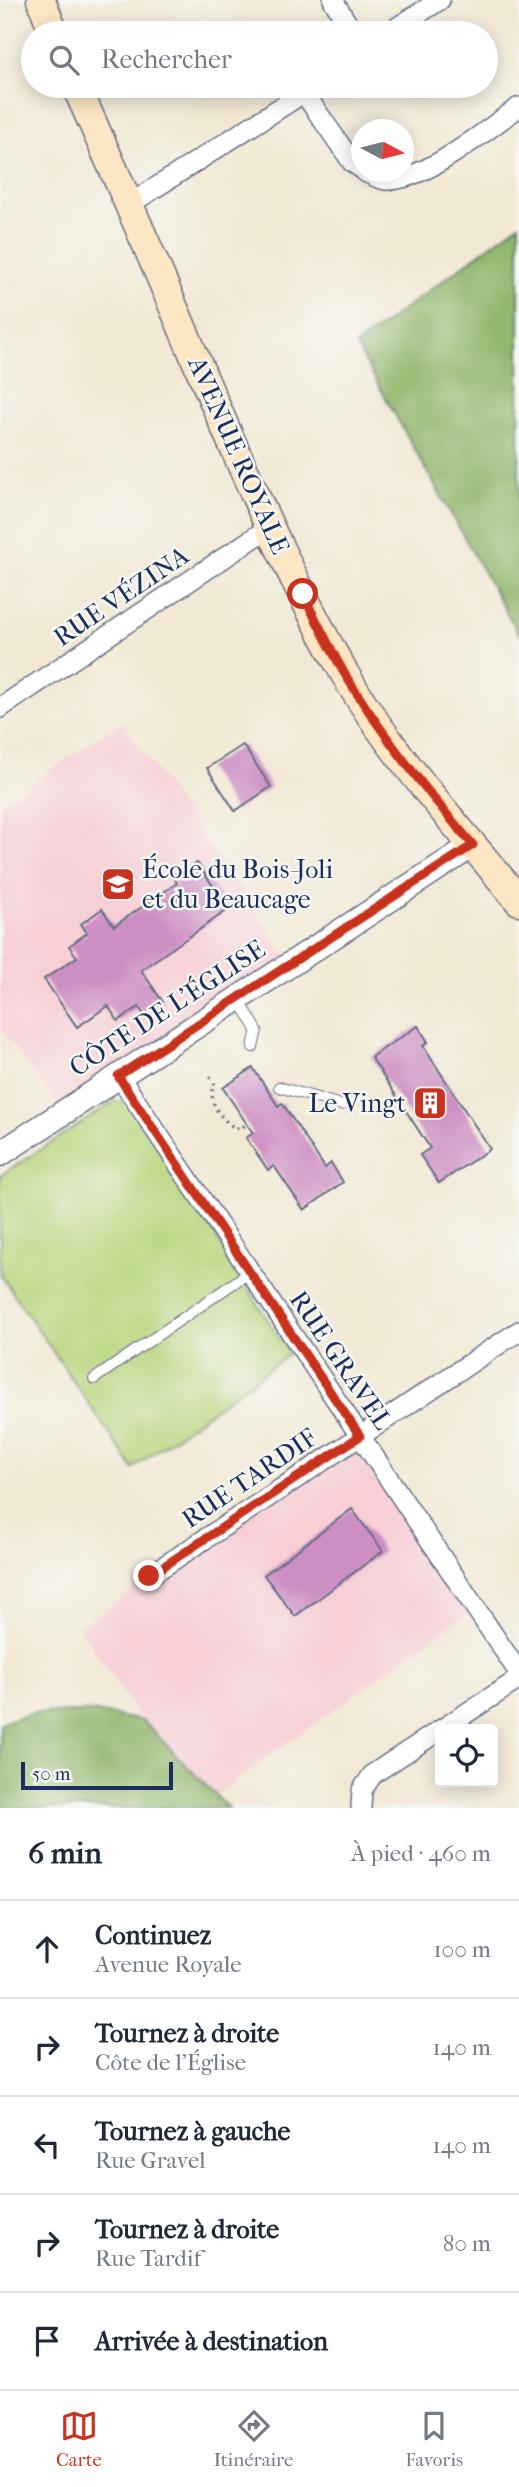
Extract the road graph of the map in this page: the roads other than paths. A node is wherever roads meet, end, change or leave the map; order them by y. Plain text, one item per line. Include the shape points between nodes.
1 (41, 0) edge
2 (333, 0) edge
3 (440, 0) edge
4 (49, 21) edge
5 (346, 21) edge
6 (407, 21) edge
7 (81, 98) edge
8 (296, 98) edge
9 (314, 98) edge
10 (519, 107) edge
11 (351, 160) edge
12 (414, 174) edge
13 (130, 204) junction
14 (270, 527) junction
15 (0, 708) edge
16 (473, 845) junction
17 (519, 901) edge
18 (237, 998) junction
19 (253, 1047) dead end
20 (118, 1076) junction
21 (279, 1087) dead end
22 (341, 1105) dead end
23 (0, 1154) edge
24 (250, 1272) junction
25 (519, 1331) edge
26 (94, 1379) dead end
27 (360, 1436) junction
28 (149, 1576) dead end
29 (519, 1673) edge
30 (519, 1679) edge
31 (450, 1724) edge
32 (435, 1734) edge
33 (361, 1808) edge

1 - 4 main road
2 - 5 street
3 - 6 street
7 - 13 main road, AVENUE ROYALE
8 - 13 street
9 - 11 street
10 - 12 street
13 - 14 main road, AVENUE ROYALE
14 - 15 street, RUE VÉZINA
14 - 16 main road, AVENUE ROYALE via 343,671 382,731
16 - 17 main road, AVENUE ROYALE
16 - 18 street, CÔTE DE L'ÉGLISE
18 - 19 lane via 257,1030
18 - 20 street, CÔTE DE L'ÉGLISE
20 - 23 street, CÔTE DE L'ÉGLISE
20 - 24 street, RUE GRAVEL
21 - 22 lane
24 - 26 lane
24 - 27 street, RUE GRAVEL
25 - 27 street, RUE TARDIF
27 - 28 street, RUE TARDIF
27 - 29 street, RUE GRAVEL
30 - 31 street
32 - 33 street via 373,1774 362,1790

